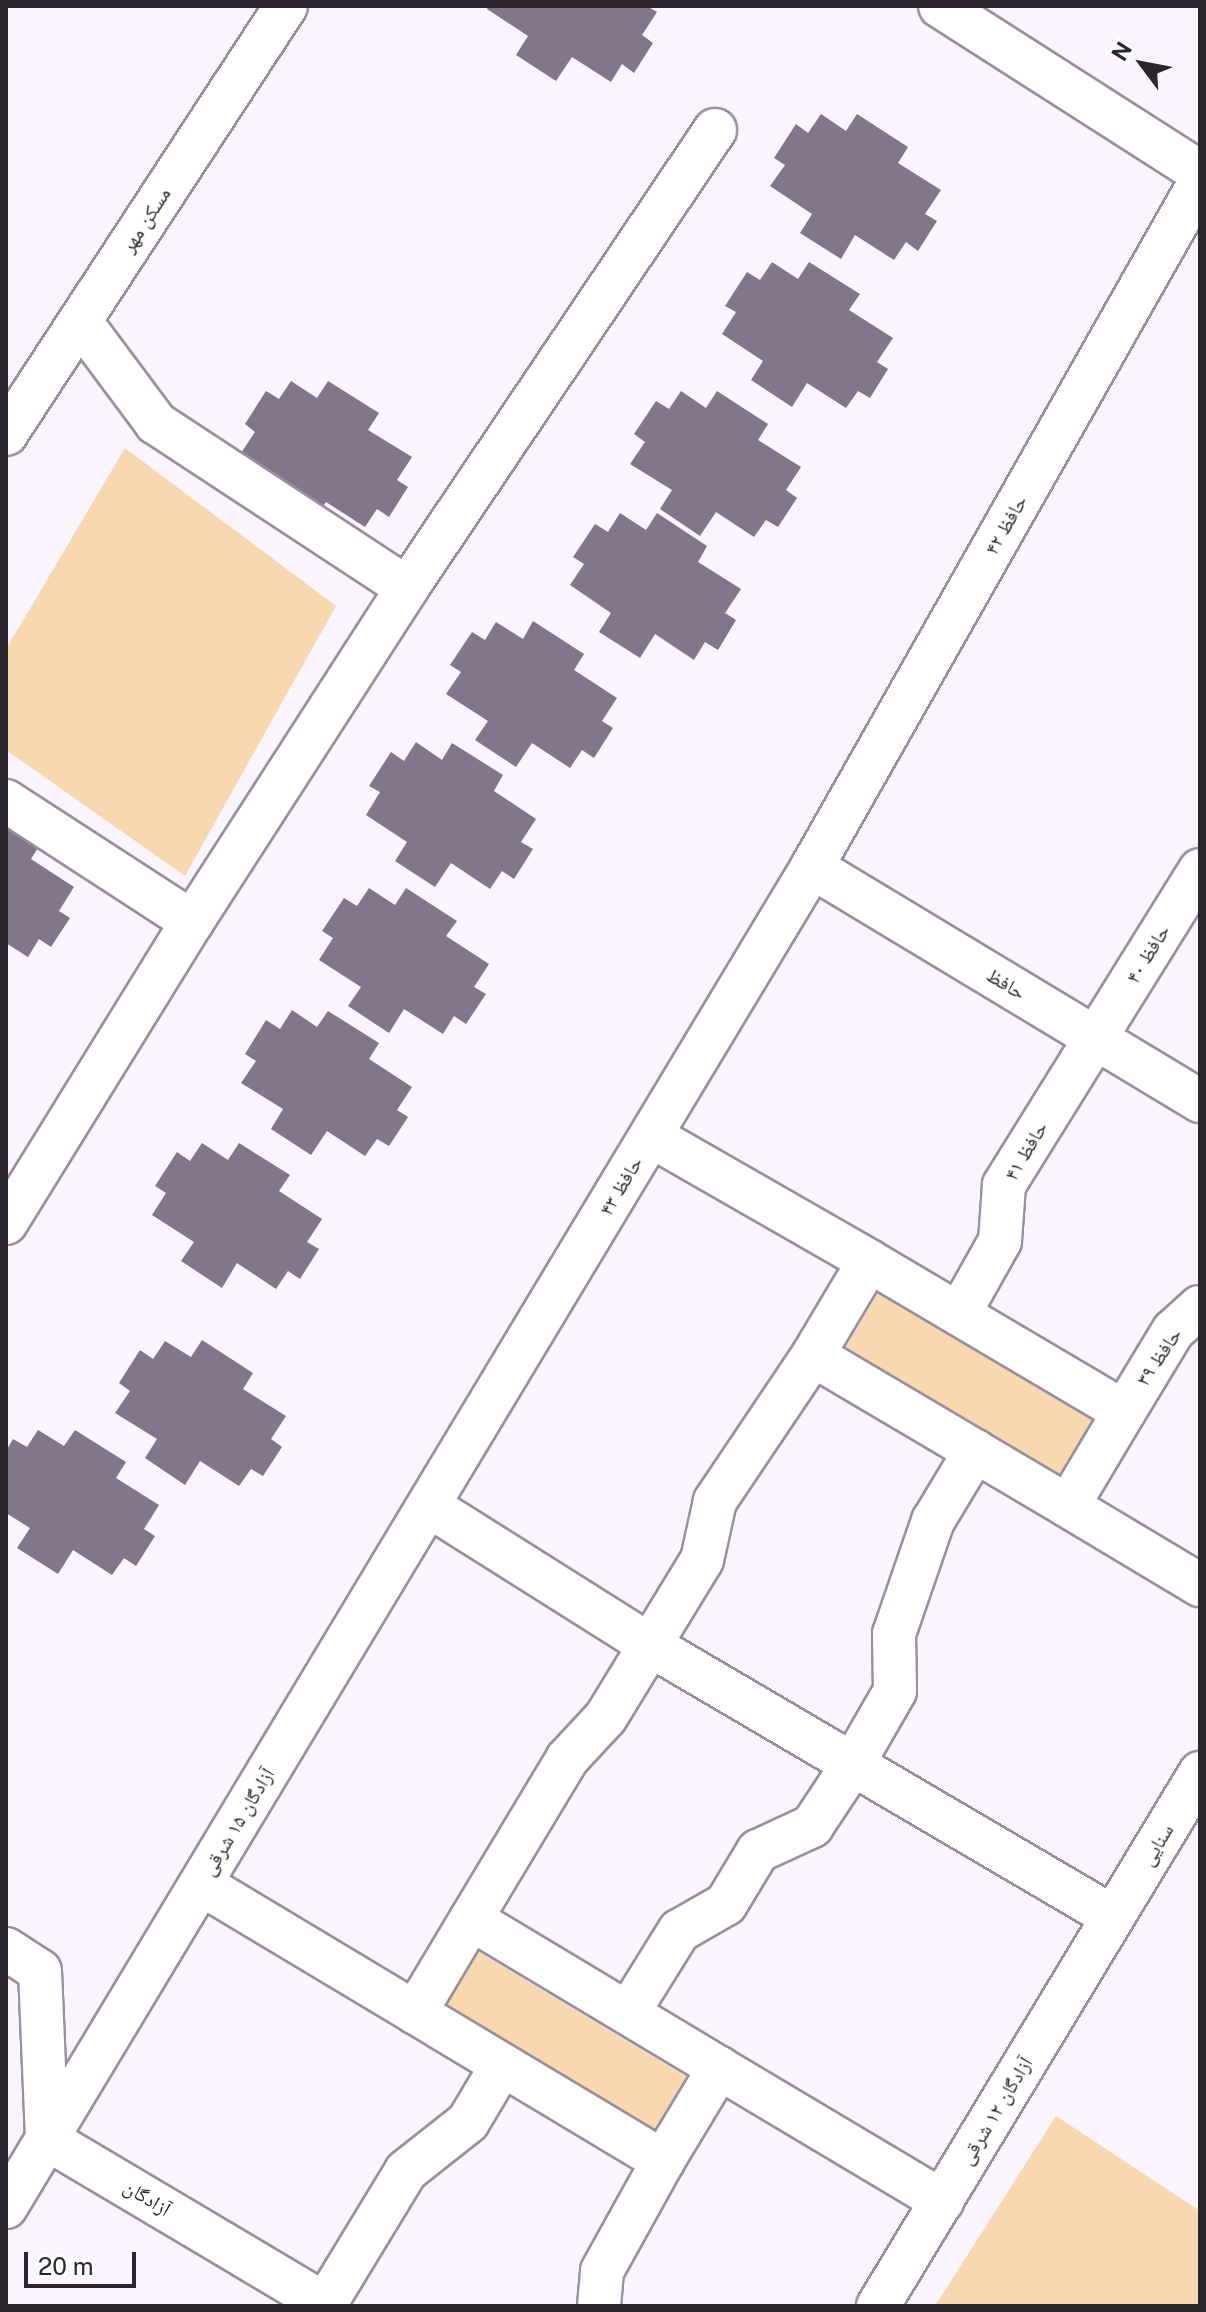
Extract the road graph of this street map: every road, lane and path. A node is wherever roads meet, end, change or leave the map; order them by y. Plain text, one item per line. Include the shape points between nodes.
1 (286, 6) edge
2 (942, 7) edge
3 (715, 130) dead end
4 (1200, 172) edge
5 (1200, 182) edge
6 (80, 321) junction
7 (6, 434) edge
8 (407, 588) junction
9 (6, 801) edge
10 (812, 867) junction
11 (1200, 870) edge
12 (192, 922) junction
13 (1095, 1038) junction
14 (1200, 1101) edge
15 (651, 1136) junction
16 (6, 1223) edge
17 (869, 1261) junction
18 (1200, 1307) edge
19 (959, 1314) junction
20 (813, 1355) junction
21 (1124, 1412) junction
22 (975, 1451) junction
23 (429, 1506) junction
24 (1068, 1506) junction
25 (1200, 1585) edge
26 (648, 1644) junction
27 (853, 1764) junction
28 (1200, 1773) edge
29 (201, 1884) junction
30 (1113, 1917) junction
31 (471, 1919) junction
32 (6, 1949) edge
33 (415, 2013) junction
34 (628, 2013) junction
35 (502, 2065) junction
36 (719, 2068) junction
37 (47, 2139) junction
38 (663, 2161) junction
39 (942, 2201) junction
40 (6, 2207) edge
41 (326, 2305) edge
42 (599, 2306) edge
43 (878, 2306) edge

1 - 6 street, مسکن مهر
2 - 4 street
3 - 8 street
5 - 10 street, حافظ ۴۲
6 - 7 street, مسکن مهر
6 - 8 street via 156,423
8 - 12 street
9 - 12 street
10 - 13 street, حافظ
10 - 15 street, حافظ ۴۳
11 - 13 street, حافظ ۴۰
12 - 16 street
13 - 14 street, حافظ
13 - 19 street, حافظ ۴۱ via 1004,1185 1000,1241
15 - 17 street
15 - 23 street, حافظ ۴۳
17 - 19 street
17 - 20 street
18 - 21 street, حافظ ۳۹ via 1173,1331
19 - 21 street
20 - 22 street
20 - 26 street via 715,1501 702,1560
21 - 24 street, حافظ ۳۹
22 - 24 street
22 - 27 street via 933,1521 894,1634 895,1691
23 - 26 street
23 - 29 street, آزادگان ۱۵ شرقی
24 - 25 street
26 - 27 street
26 - 31 street via 606,1717 567,1759
27 - 30 street
27 - 34 street via 812,1826 758,1851 726,1904 679,1931
28 - 30 street, سنایی
29 - 33 street
29 - 37 street, آزادگان ۱۵ شرقی
30 - 39 street, آزادگان ۱۲ شرقی
31 - 33 street
31 - 34 street
32 - 37 street via 40,1971
33 - 35 street
34 - 36 street
35 - 38 street
35 - 41 street via 468,2122 406,2171
36 - 38 street
36 - 39 street
37 - 40 street, آزادگان ۱۵ شرقی
37 - 41 street, آزادگان
38 - 42 street via 602,2271
39 - 43 street, آزادگان ۱۲ شرقی

